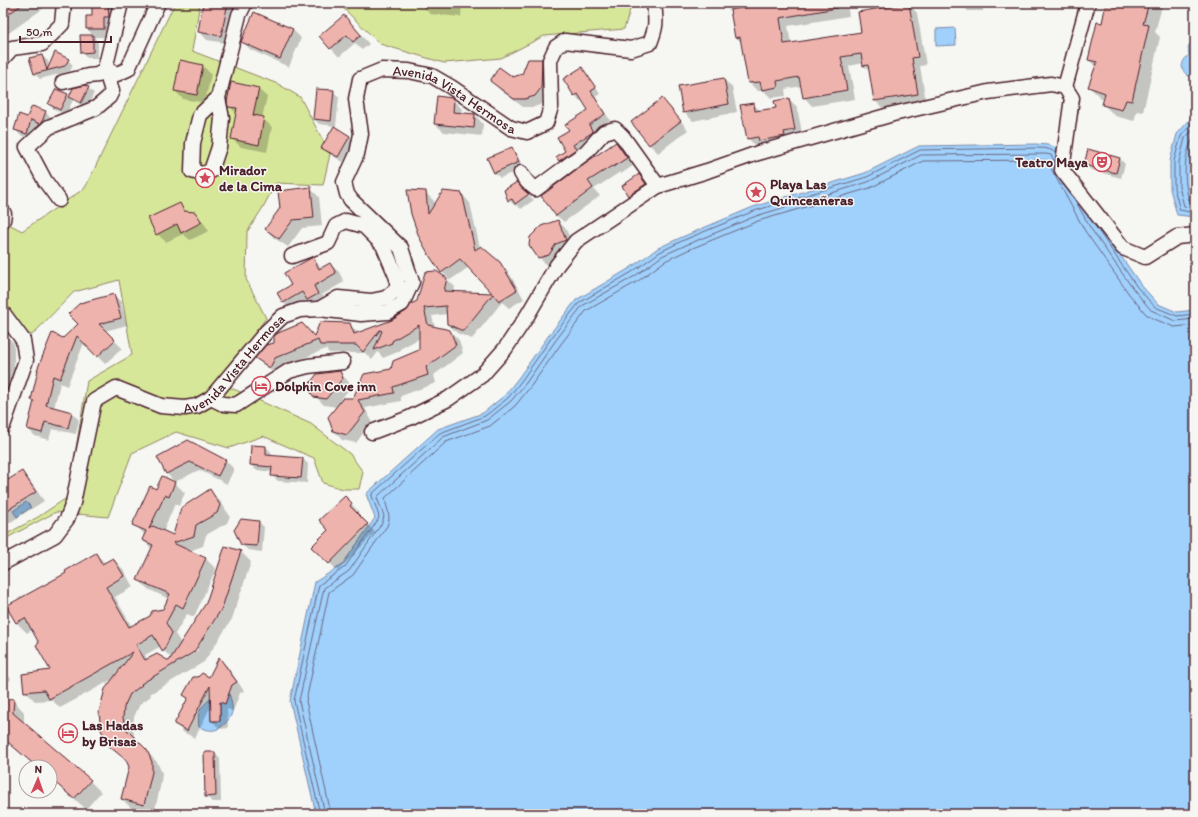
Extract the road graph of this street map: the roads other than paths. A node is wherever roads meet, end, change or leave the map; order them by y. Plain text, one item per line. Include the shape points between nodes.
1 (64, 3) edge
2 (121, 3) edge
3 (158, 3) edge
4 (245, 3) edge
5 (654, 3) edge
6 (1088, 3) edge
7 (3, 58) edge
8 (105, 69) junction
9 (63, 82) dead end
10 (1065, 87) junction
11 (218, 98) junction
12 (521, 173) dead end
13 (658, 186) junction
14 (59, 200) dead end
15 (3, 212) edge
16 (3, 220) edge
17 (1195, 235) edge
18 (292, 256) dead end
19 (319, 309) junction
20 (3, 312) edge
21 (343, 362) dead end
22 (211, 398) junction
23 (3, 426) edge
24 (372, 432) dead end
25 (3, 563) edge

1 - 7 street via 62,24 42,44 12,48
2 - 8 street
3 - 8 street via 128,69 118,74
4 - 11 street via 239,15
5 - 19 street, Avenida Vista Hermosa via 656,23 650,43 631,49 565,41 556,47 550,60 551,107 546,123 527,132 511,128 432,76 409,71 382,70 360,79 356,99 361,134 357,154 344,182 346,194 400,248 412,282 402,304 388,312 361,314
6 - 10 street
8 - 9 street via 98,75
8 - 14 street via 112,91 109,97 96,108 49,127 27,147 45,181
10 - 13 street via 1051,84 988,92 893,114 758,153
10 - 17 street via 1072,98 1062,170 1123,248 1145,257 1177,237
11 - 11 street via 200,115 193,143 192,171 202,174 211,171 219,147 222,118
12 - 13 street via 524,180 536,189 586,152 604,132 615,129
13 - 24 street via 576,241 557,265 505,349 482,375 448,399
15 - 16 street
18 - 19 street via 328,243 336,226 346,221 364,226 383,245 397,278 397,289 386,298 371,301 338,298
19 - 22 street, Avenida Vista Hermosa via 300,310 283,316
20 - 23 street via 23,340 26,360
21 - 22 street via 288,371 236,405 223,404
22 - 25 street, Avenida Vista Hermosa via 197,406 175,408 161,406 116,388 94,401 68,519 55,535

